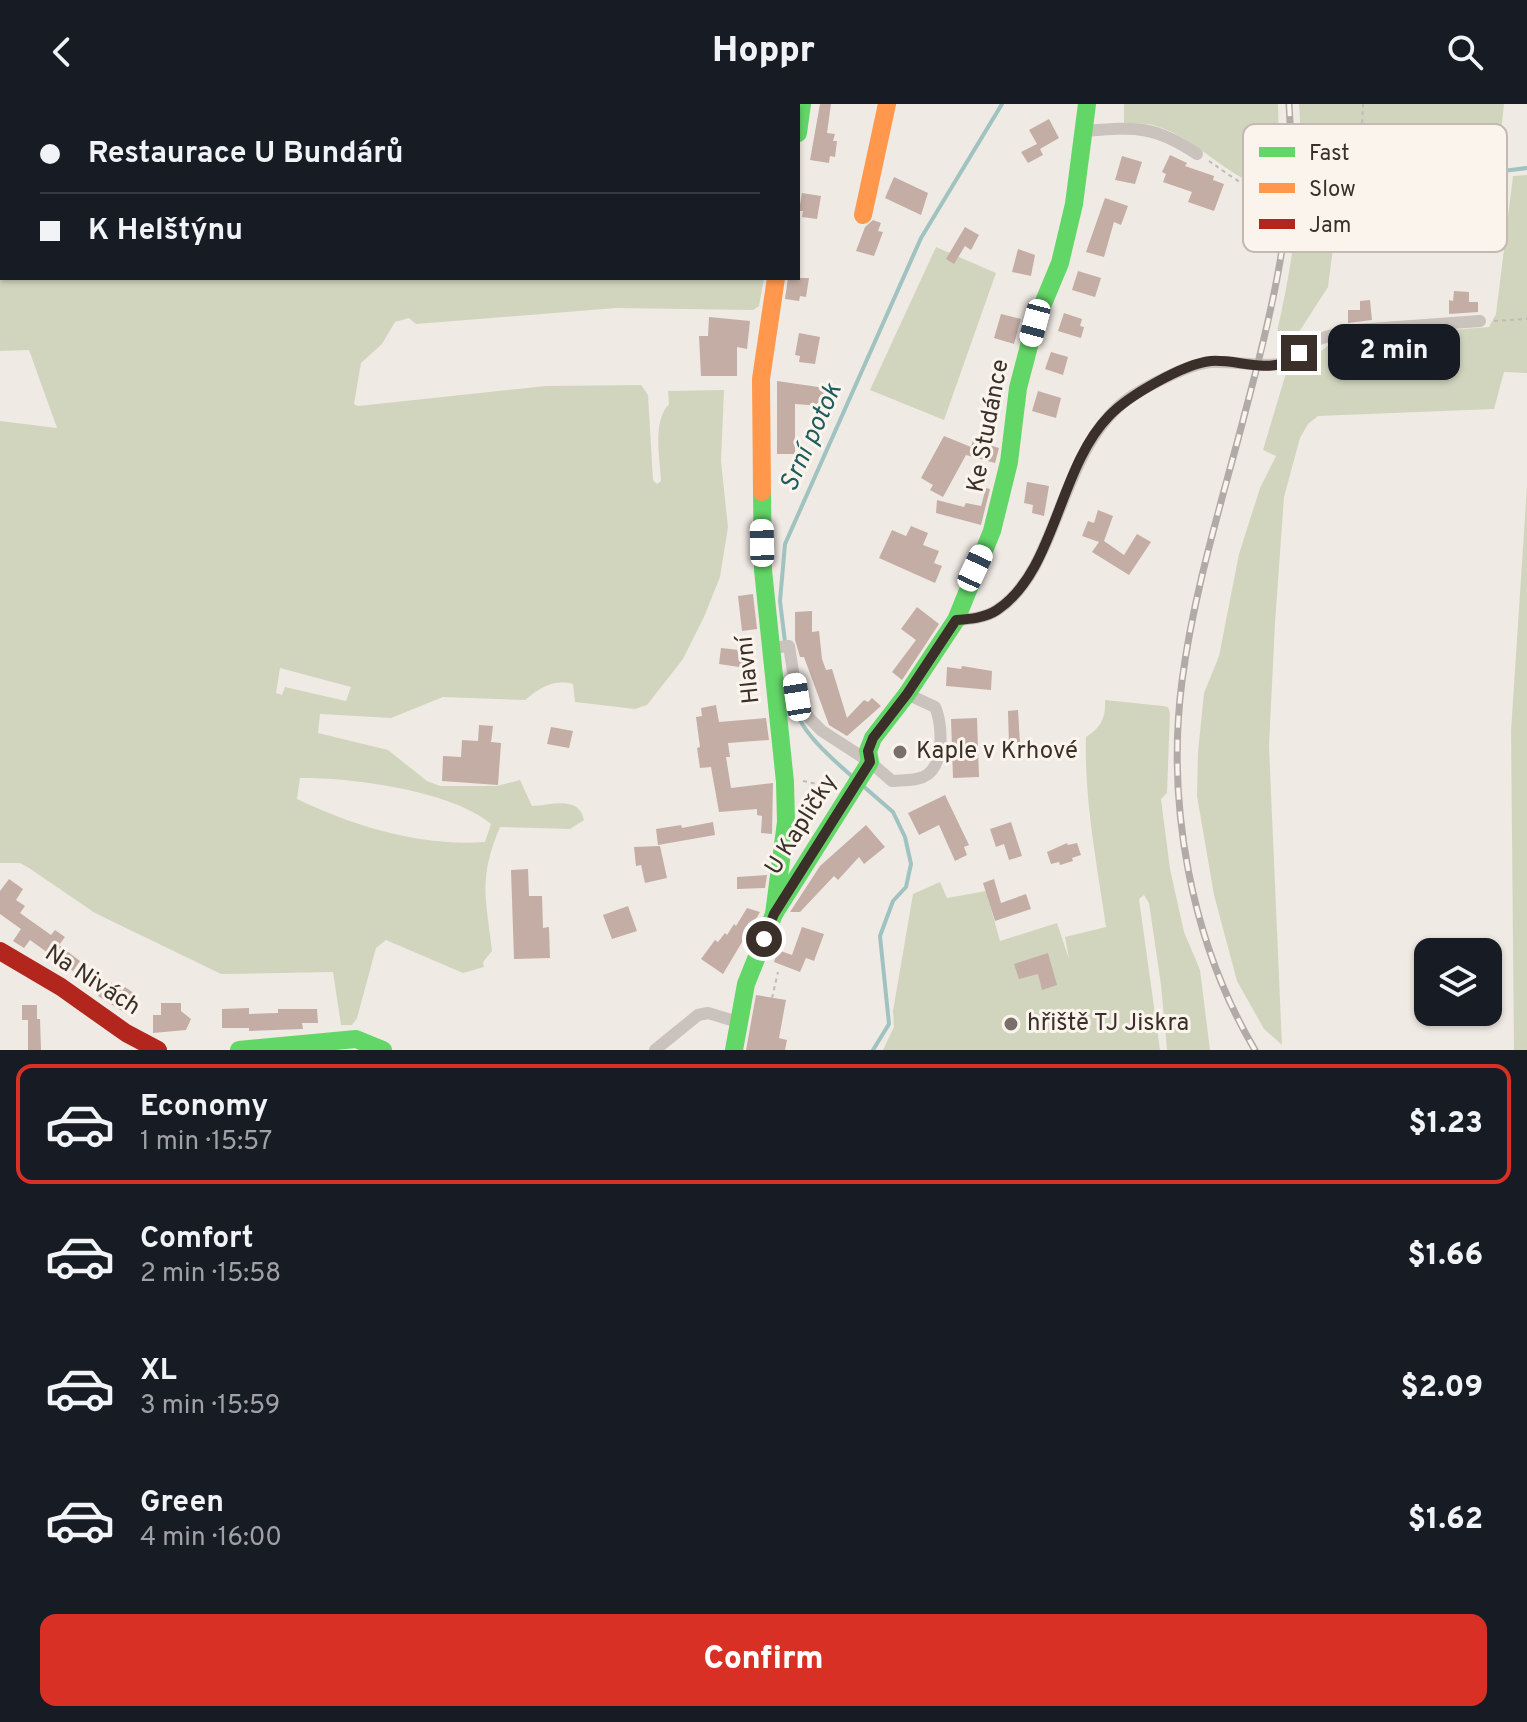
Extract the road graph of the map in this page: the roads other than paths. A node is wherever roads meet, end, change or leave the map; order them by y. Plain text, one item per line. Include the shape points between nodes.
1 (887, 104) edge
2 (1087, 104) edge
3 (1085, 131) junction
4 (1197, 154) road end
5 (863, 215) dead end
6 (776, 280) edge
7 (1480, 321) road end
8 (956, 620) junction
9 (779, 647) junction
10 (907, 694) junction
11 (858, 778) junction
12 (774, 914) junction
13 (0, 951) edge
14 (738, 1022) junction
15 (158, 1050) edge
16 (239, 1050) edge
17 (383, 1050) edge
18 (655, 1050) edge
19 (734, 1050) edge

1 - 5 street
2 - 3 street, Ke Studánce
3 - 4 street via 1146,129
3 - 8 street, Ke Studánce via 1060,263 1035,323 1018,388 998,509
6 - 9 street, Hlavní via 761,379 763,570
7 - 8 street via 1356,330 1316,340 1283,364 1210,361 1136,395 1108,417 1084,452 1024,585 995,611
8 - 10 street, Ke Studánce
9 - 11 street, U Kapličky via 809,718
9 - 12 street, Hlavní via 786,803
10 - 11 street, U Kapličky via 873,738
10 - 11 street, U Kapličky via 935,707 938,715 932,772 892,781
11 - 12 street, U Kapličky
12 - 14 street, Hlavní via 748,978
13 - 15 street, Na Nivách
14 - 18 street via 698,1015
14 - 19 street, Hlavní
16 - 17 street via 356,1039

